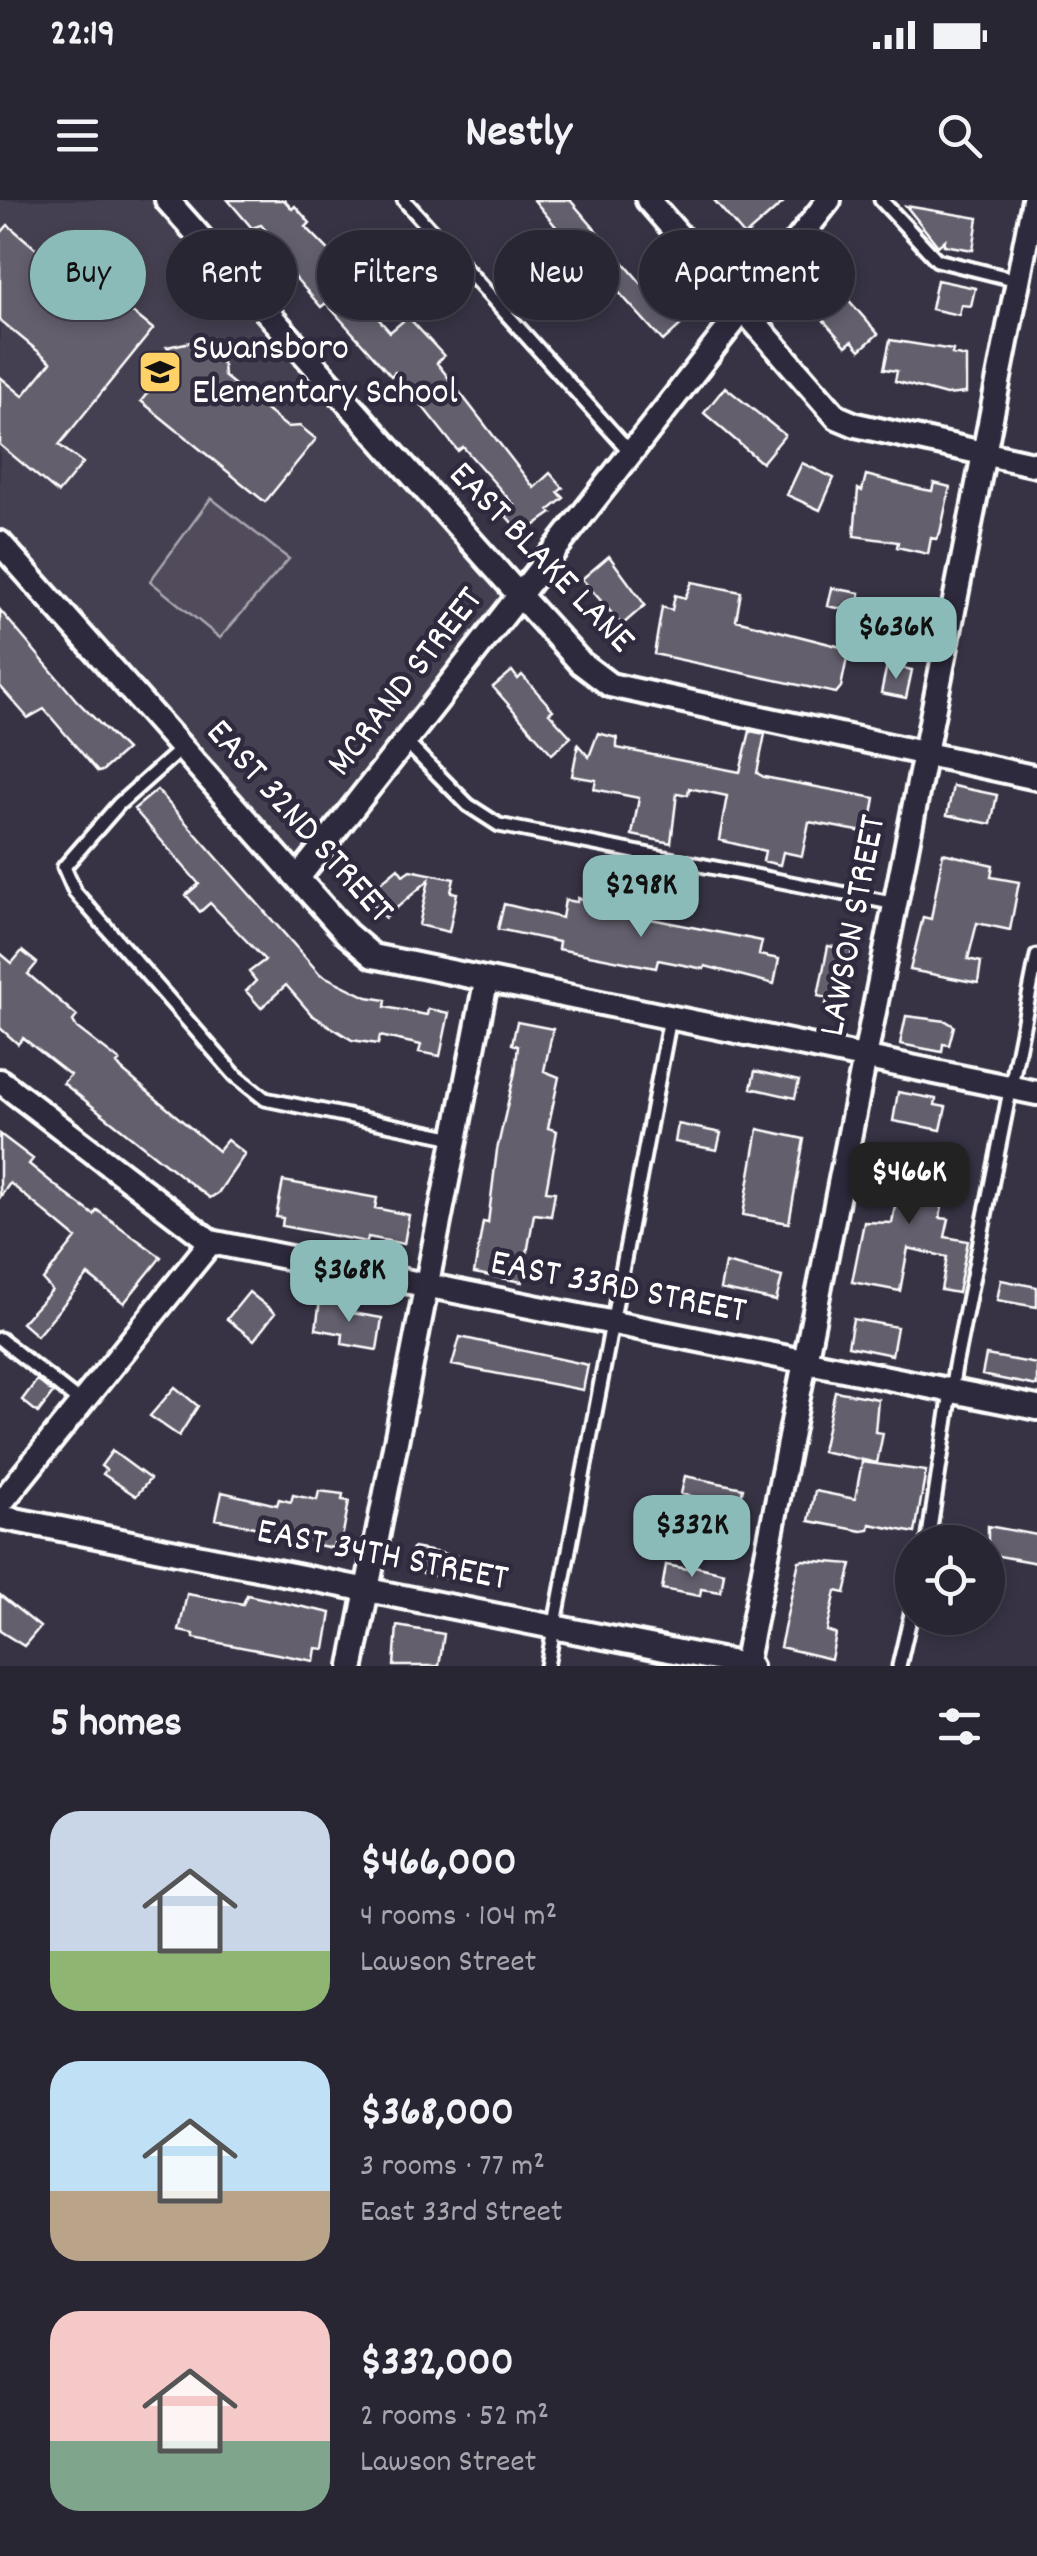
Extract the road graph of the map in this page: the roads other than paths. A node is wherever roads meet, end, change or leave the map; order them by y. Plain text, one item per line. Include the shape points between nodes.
1 (167, 200) edge
2 (404, 200) edge
3 (648, 200) edge
4 (829, 200) edge
5 (881, 200) edge
6 (1034, 200) edge
7 (675, 230) edge
8 (806, 230) edge
9 (1017, 280) junction
10 (738, 320) edge
11 (755, 320) edge
12 (632, 454) junction
13 (983, 454) junction
14 (1037, 465) edge
15 (0, 543) edge
16 (520, 596) junction
17 (405, 741) junction
18 (182, 748) junction
19 (924, 755) junction
20 (1037, 778) edge
21 (298, 878) junction
22 (896, 904) junction
23 (1037, 956) edge
24 (486, 982) junction
25 (670, 1018) junction
26 (865, 1057) junction
27 (0, 1081) edge
28 (1012, 1088) junction
29 (1037, 1093) edge
30 (456, 1138) junction
31 (211, 1242) junction
32 (427, 1287) junction
33 (612, 1324) junction
34 (0, 1339) edge
35 (805, 1362) junction
36 (954, 1391) junction
37 (81, 1404) junction
38 (1037, 1408) edge
39 (0, 1504) edge
40 (0, 1516) edge
41 (929, 1525) edge
42 (368, 1590) junction
43 (554, 1627) junction
44 (906, 1635) edge
45 (352, 1666) edge
46 (547, 1666) edge
47 (746, 1666) edge
48 (899, 1666) edge

1 - 16 street, EAST BLAKE LANE
2 - 12 lane
3 - 7 street
4 - 8 street, MCRAND STREET
5 - 9 lane via 936,260
6 - 9 street, LAWSON STREET
9 - 13 street, LAWSON STREET
10 - 12 street, MCRAND STREET
11 - 13 street via 837,417
12 - 16 street, MCRAND STREET
13 - 14 street
13 - 19 street, LAWSON STREET
15 - 18 street, EAST 32ND STREET
16 - 17 street, MCRAND STREET
16 - 19 street, EAST BLAKE LANE via 610,685
17 - 21 street, MCRAND STREET
17 - 22 lane via 468,804 499,824
18 - 21 street, EAST 32ND STREET
18 - 30 lane via 119,804 64,867 75,892 235,1075 265,1099
19 - 20 street, EAST BLAKE LANE
19 - 22 street, LAWSON STREET
21 - 24 street, EAST 32ND STREET via 373,956
22 - 26 street, LAWSON STREET
23 - 28 lane
24 - 25 street, EAST 32ND STREET
24 - 30 street
25 - 26 street, EAST 32ND STREET
25 - 33 lane
26 - 28 street, EAST 32ND STREET
26 - 35 street, LAWSON STREET
27 - 31 street, EAST 33RD STREET
28 - 29 street, EAST 32ND STREET
28 - 36 lane
30 - 32 street
31 - 32 street, EAST 33RD STREET
31 - 37 street
32 - 33 street, EAST 33RD STREET
32 - 42 street
33 - 35 street, EAST 33RD STREET
33 - 43 lane
34 - 37 lane
35 - 36 street, EAST 33RD STREET
35 - 47 street, LAWSON STREET
36 - 38 street, EAST 33RD STREET
36 - 41 lane
37 - 39 street
40 - 42 street, EAST 34TH STREET
42 - 43 street, EAST 34TH STREET
42 - 45 street
43 - 46 lane
43 - 47 street, EAST 34TH STREET
44 - 48 lane

